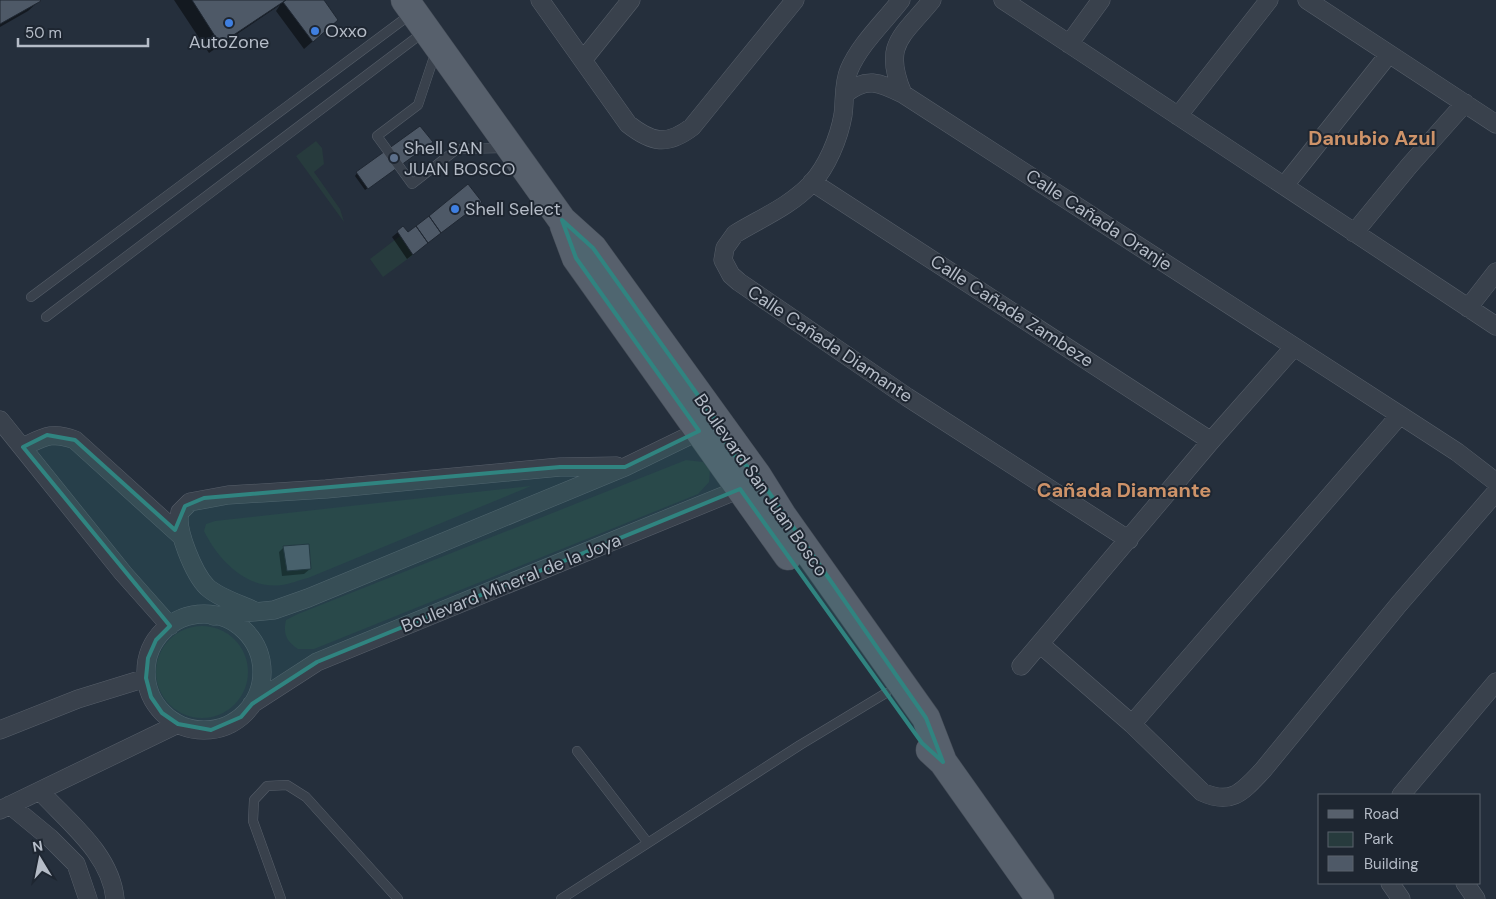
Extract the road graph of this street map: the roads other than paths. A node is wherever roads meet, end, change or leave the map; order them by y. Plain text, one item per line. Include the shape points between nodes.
1 (540, 0) edge
2 (631, 0) edge
3 (795, 0) edge
4 (901, 0) edge
5 (932, 0) edge
6 (1003, 0) edge
7 (1101, 0) edge
8 (1269, 0) edge
9 (1307, 0) edge
10 (420, 22) edge
11 (1069, 44) junction
12 (1389, 54) junction
13 (583, 60) junction
14 (846, 94) junction
15 (903, 94) junction
16 (1465, 104) junction
17 (1178, 116) junction
18 (1496, 124) edge
19 (511, 148) junction
20 (812, 182) junction
21 (1284, 186) junction
22 (1354, 233) junction
23 (1496, 272) edge
24 (31, 297) dead end
25 (1468, 308) junction
26 (46, 317) dead end
27 (1496, 326) edge
28 (1294, 347) junction
29 (1400, 415) junction
30 (0, 420) edge
31 (708, 427) junction
32 (1211, 440) junction
33 (23, 447) junction
34 (625, 467) junction
35 (749, 482) junction
36 (1496, 482) edge
37 (1496, 492) edge
38 (181, 536) junction
39 (1129, 540) junction
40 (256, 611) junction
41 (213, 616) junction
42 (170, 626) junction
43 (1040, 644) junction
44 (1021, 666) dead end
45 (146, 678) junction
46 (1496, 682) edge
47 (886, 693) junction
48 (252, 704) junction
49 (178, 724) junction
50 (1132, 724) junction
51 (0, 730) edge
52 (577, 751) dead end
53 (943, 762) junction
54 (40, 791) junction
55 (1403, 794) edge
56 (5, 808) edge
57 (648, 843) junction
58 (1391, 884) edge
59 (1466, 884) edge
60 (88, 899) edge
61 (115, 899) edge
62 (280, 899) edge
63 (398, 899) edge
64 (561, 899) edge
65 (1040, 899) edge
66 (1401, 899) edge
67 (1476, 899) edge

1 - 13 street
2 - 13 street
3 - 13 street via 692,128 672,140 642,135 628,124
4 - 14 street, Calle Cañada Diamante via 850,68
5 - 15 street via 904,34 893,54
6 - 11 street
7 - 11 street
8 - 17 street
9 - 12 street
10 - 19 main road, Boulevard San Juan Bosco
10 - 19 lane via 418,105 377,136 412,184 457,149
10 - 24 lane
10 - 26 lane
11 - 17 street
12 - 16 street
12 - 21 street
14 - 15 street, Calle Cañada Oranje via 854,87 873,82
14 - 20 street, Calle Cañada Diamante via 836,141
15 - 28 street, Calle Cañada Oranje
16 - 18 street
16 - 22 street
17 - 21 street
19 - 31 main road, Boulevard San Juan Bosco via 562,220 576,258
20 - 32 street, Calle Cañada Zambeze
20 - 39 street, Calle Cañada Diamante via 792,202 735,234 725,248 724,260 730,275 891,386
21 - 22 street
22 - 25 street
23 - 25 street
25 - 27 street
28 - 29 street, Calle Cañada Oranje
28 - 32 street
29 - 36 street, Calle Cañada Oranje
29 - 50 street
30 - 33 street
31 - 34 street
31 - 35 main road, Boulevard San Juan Bosco
31 - 35 street via 730,451 738,471
32 - 39 street
33 - 38 street via 46,435 61,435 75,440
33 - 42 street via 123,573
34 - 38 street via 560,467 204,498 190,502 180,512
34 - 40 street via 308,598 274,610
35 - 47 main road, Boulevard San Juan Bosco
35 - 48 street, Boulevard Mineral de la Joya via 317,662
35 - 53 main road, Boulevard San Juan Bosco via 782,515 926,718
37 - 50 street via 1398,604 1244,790 1225,799 1202,792
38 - 40 street via 207,586
39 - 43 street
40 - 41 street
41 - 42 street via 198,614
41 - 48 street via 229,620 243,630 260,657 262,673
42 - 45 street via 156,640 148,658
43 - 44 street
43 - 50 street
45 - 49 street via 151,697 162,713
45 - 51 street via 78,698
46 - 55 street
47 - 53 main road, Boulevard San Juan Bosco via 922,743
47 - 57 lane
48 - 49 street via 227,726 194,730
49 - 54 street
52 - 57 lane
53 - 65 main road, Boulevard San Juan Bosco
54 - 56 street
54 - 61 street via 99,855
56 - 60 street via 50,838 76,864
57 - 64 lane
58 - 66 street
59 - 67 street
62 - 63 lane via 253,821 254,800 267,786 287,785 306,797

